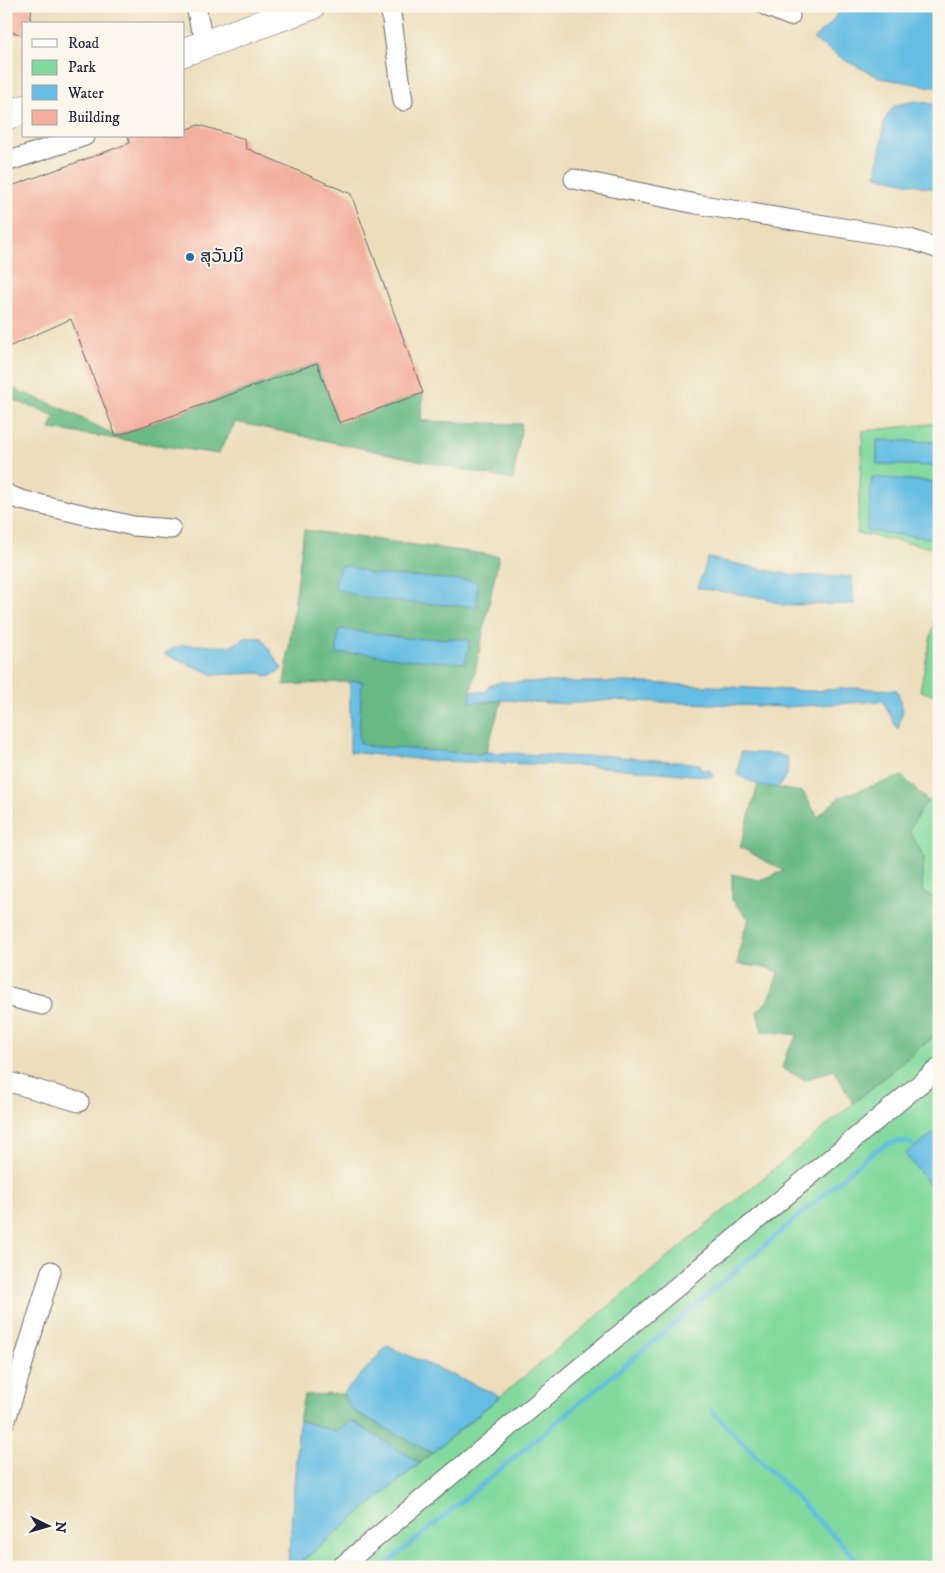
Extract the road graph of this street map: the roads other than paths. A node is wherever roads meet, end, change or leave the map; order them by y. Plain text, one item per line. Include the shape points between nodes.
1 (255, 6) edge
2 (312, 6) edge
3 (390, 6) edge
4 (766, 6) edge
5 (790, 16) dead end
6 (193, 21) edge
7 (185, 52) edge
8 (22, 91) edge
9 (6, 96) edge
10 (403, 101) dead end
11 (22, 110) edge
12 (6, 116) edge
13 (79, 138) edge
14 (6, 162) edge
15 (574, 179) dead end
16 (939, 249) edge
17 (6, 494) edge
18 (171, 529) dead end
19 (6, 996) edge
20 (42, 1005) dead end
21 (939, 1068) edge
22 (6, 1081) edge
23 (79, 1102) dead end
24 (51, 1271) dead end
25 (6, 1420) edge
26 (341, 1567) edge

1 - 6 highway
2 - 7 highway
3 - 10 street
4 - 5 street
8 - 9 highway
11 - 12 highway
13 - 14 street
15 - 16 street via 696,204 910,239
17 - 18 street via 132,526
19 - 20 street
21 - 26 street
22 - 23 street
24 - 25 street

